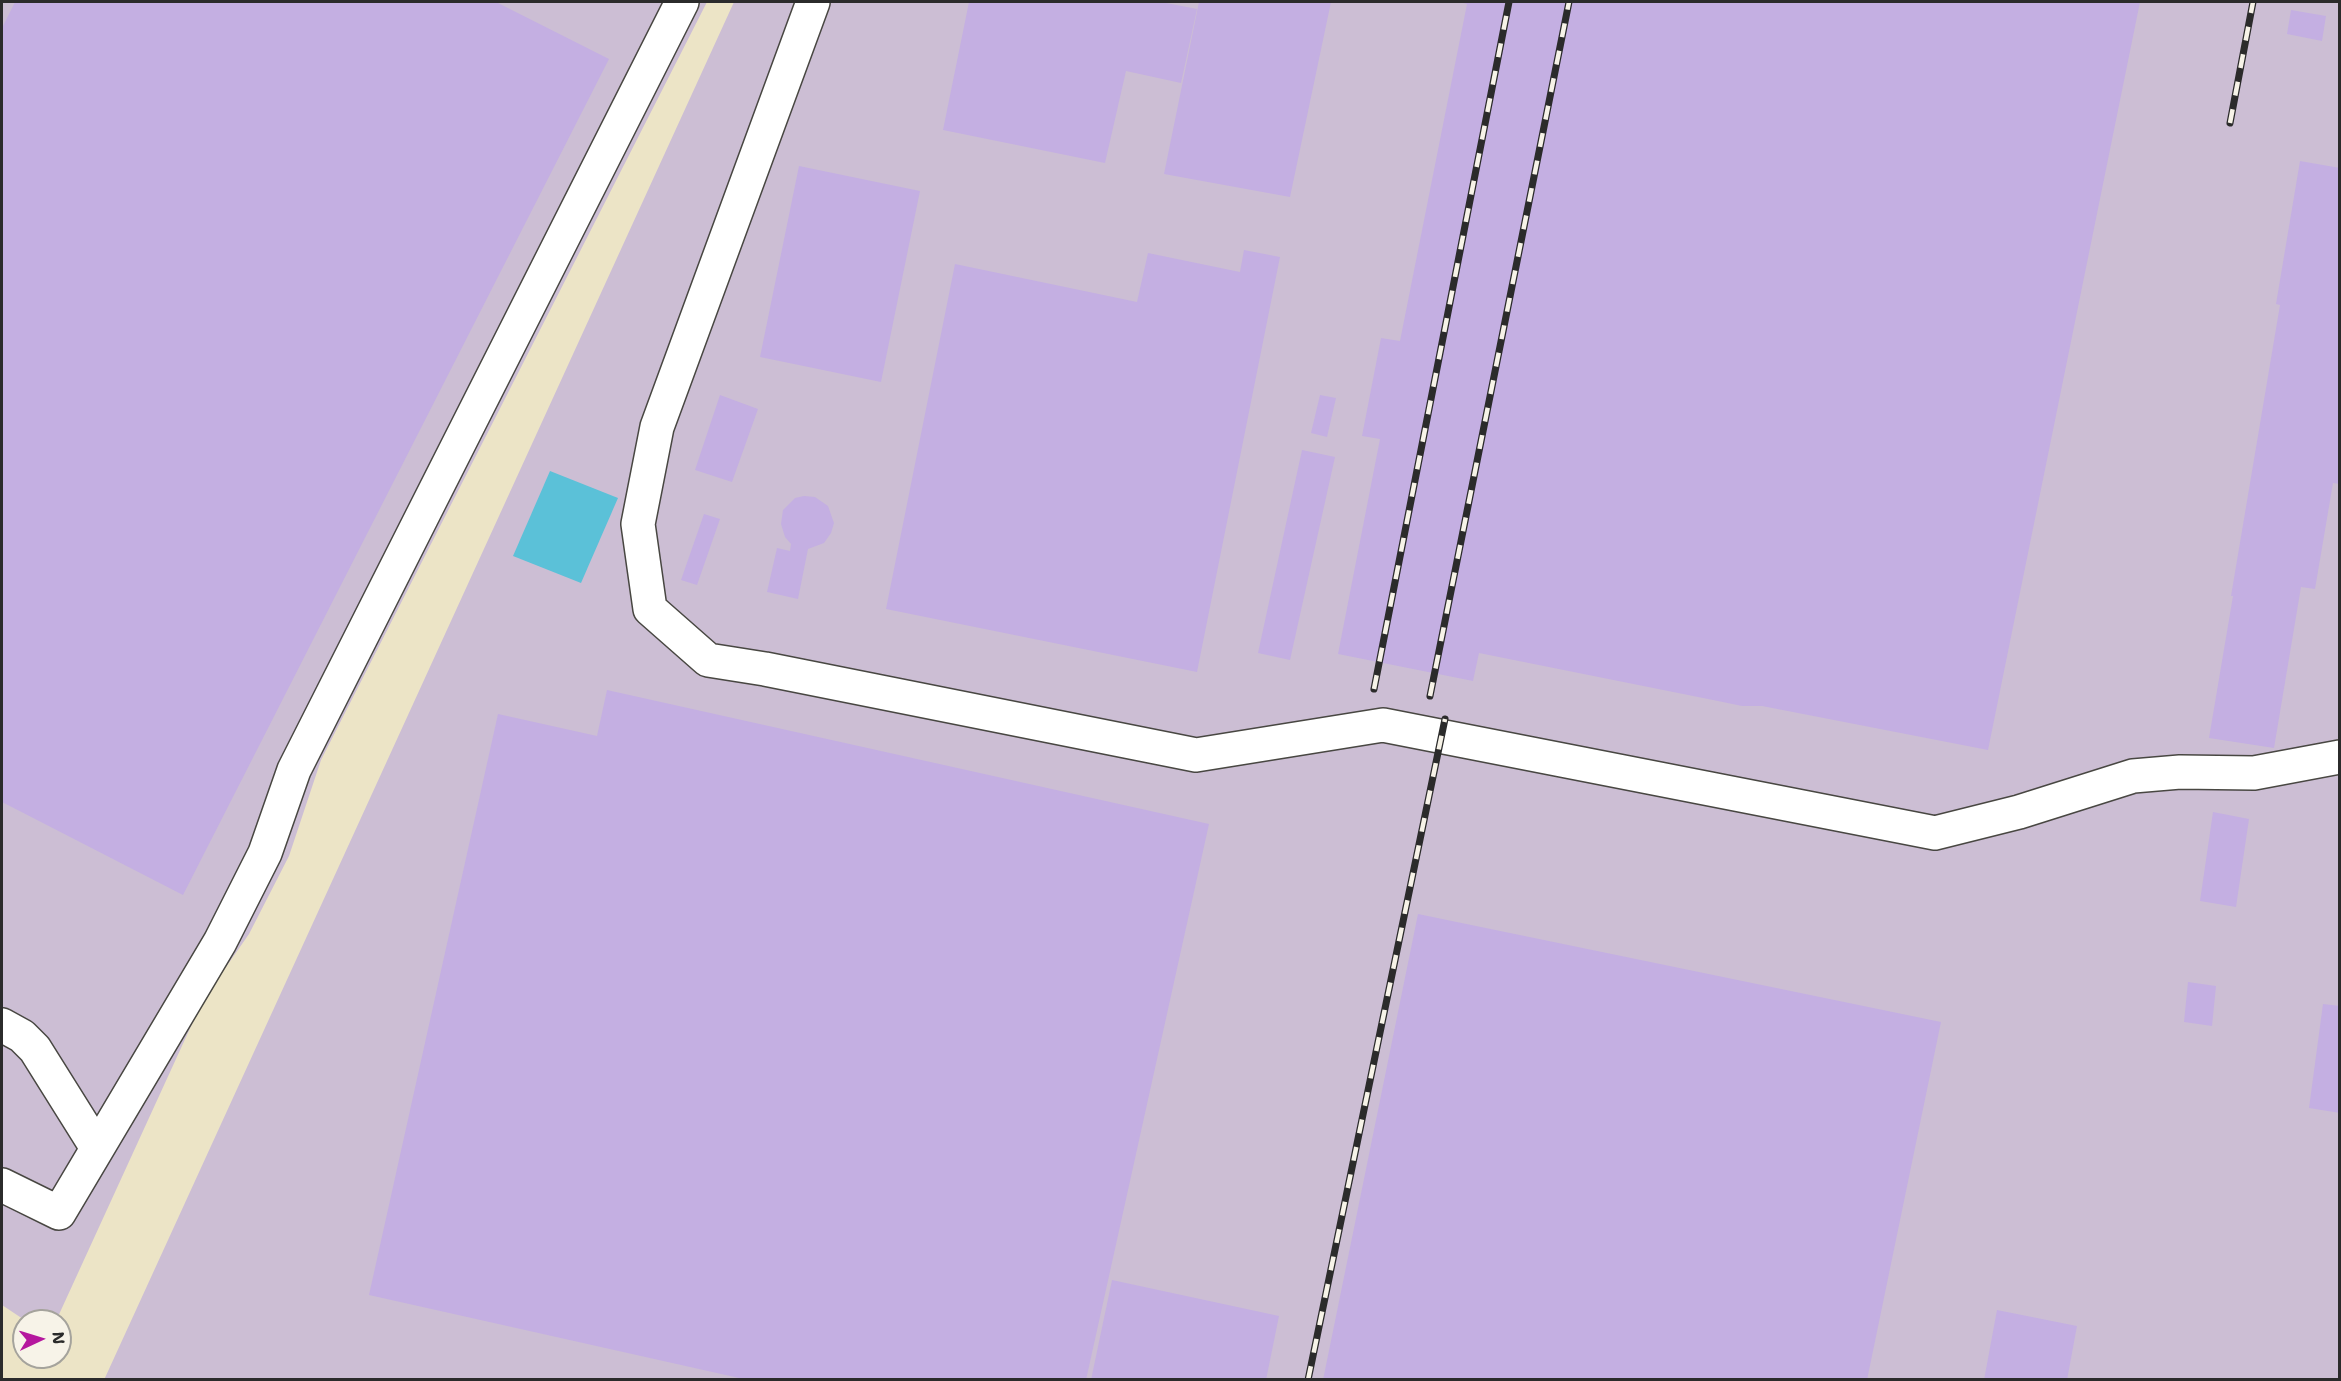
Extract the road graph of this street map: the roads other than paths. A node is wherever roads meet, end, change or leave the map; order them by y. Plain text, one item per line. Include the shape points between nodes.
1 (682, 2) edge
2 (813, 2) edge
3 (2330, 759) edge
4 (2, 1025) edge
5 (97, 1148) junction
6 (2, 1185) edge

1 - 5 street via 294,770 260,863 220,942
2 - 3 street via 657,427 638,524 650,609 708,660 1196,755 1383,725 1935,833 2019,812 2133,776 2254,773
4 - 5 street via 35,1049
5 - 6 street via 59,1213

